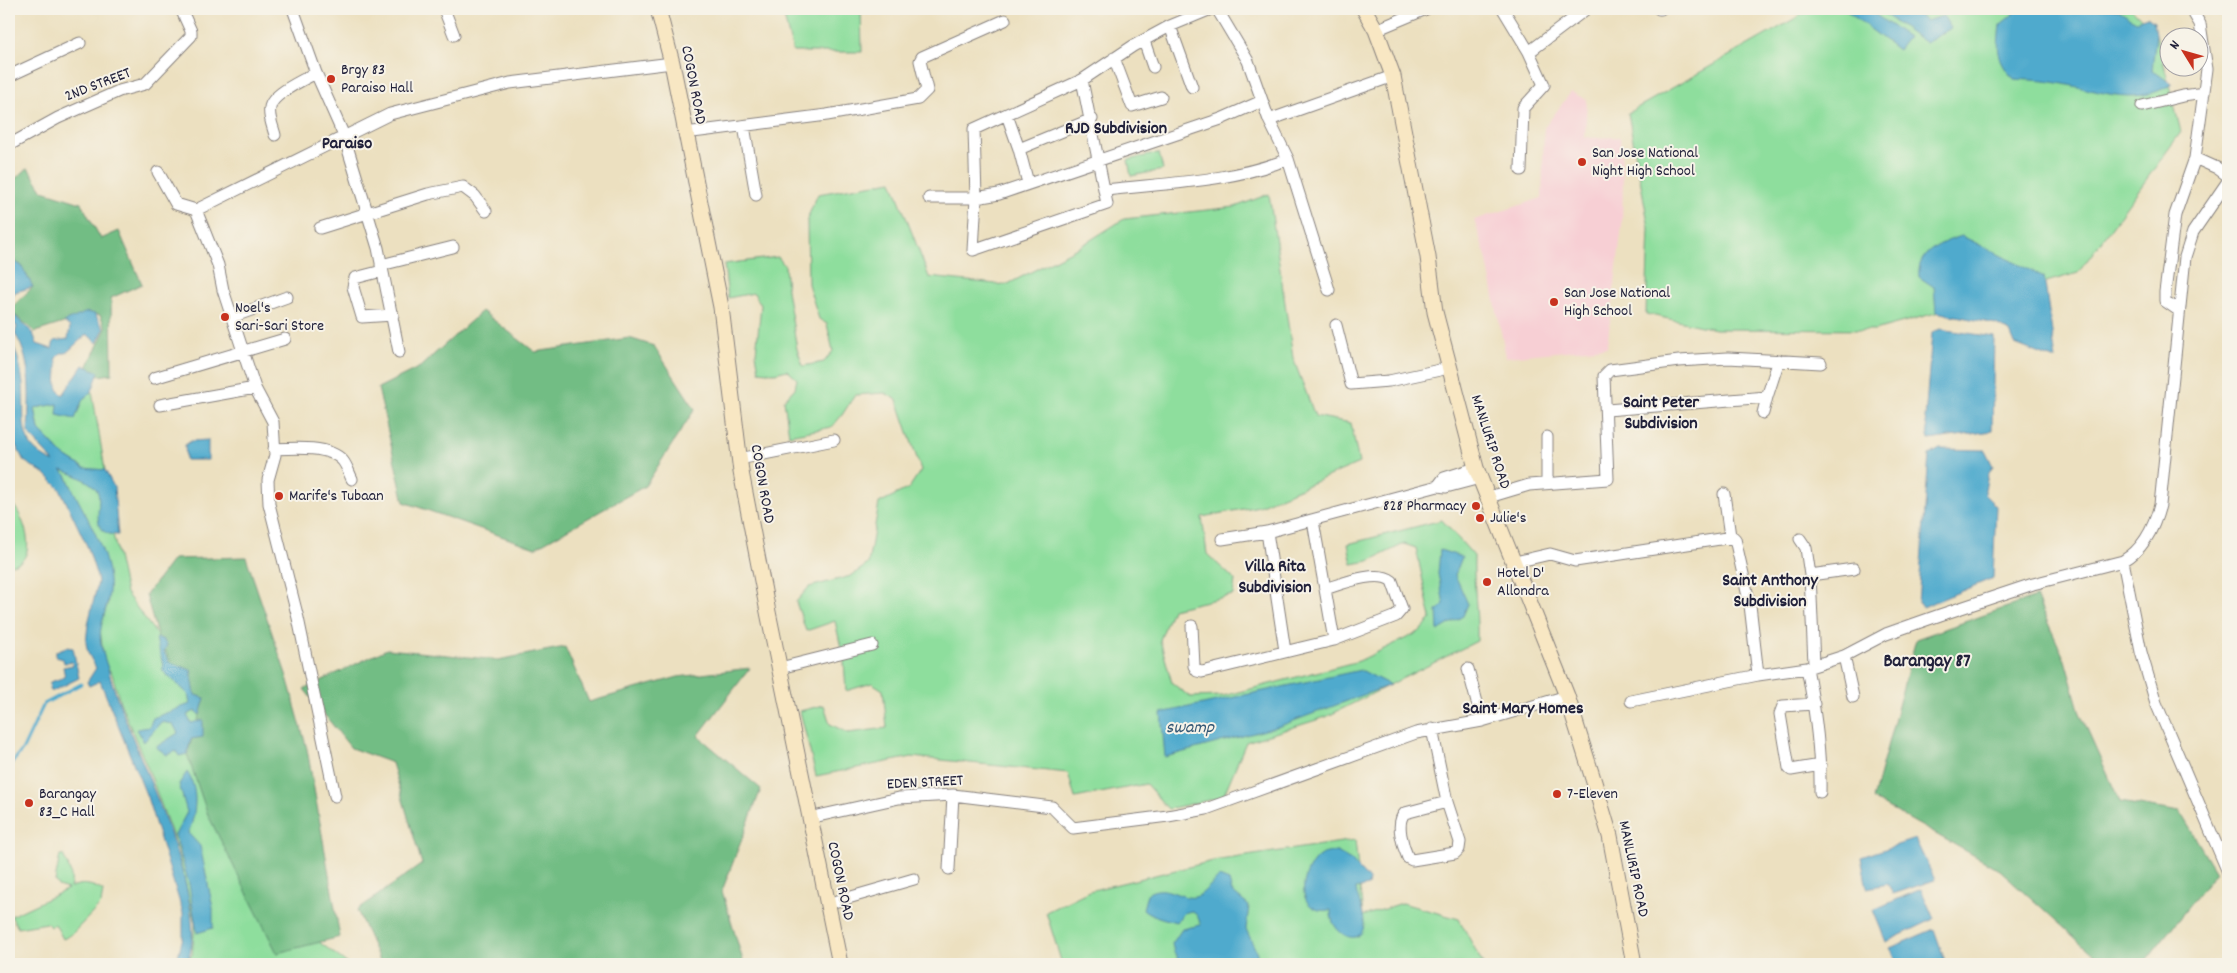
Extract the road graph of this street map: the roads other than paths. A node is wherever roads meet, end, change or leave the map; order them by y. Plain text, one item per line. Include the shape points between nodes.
1 (181, 9) edge
2 (293, 9) edge
3 (444, 9) edge
4 (658, 9) edge
5 (1211, 9) edge
6 (1217, 9) edge
7 (1364, 9) edge
8 (1426, 9) edge
9 (1503, 9) edge
10 (1586, 9) edge
11 (2191, 9) edge
12 (1005, 20) dead end
13 (1170, 26) junction
14 (1376, 30) junction
15 (454, 35) dead end
16 (1144, 41) junction
17 (80, 43) dead end
18 (1529, 52) junction
19 (1114, 58) junction
20 (672, 63) junction
21 (1153, 67) dead end
22 (316, 73) junction
23 (9, 76) edge
24 (1393, 76) junction
25 (1082, 80) junction
26 (1192, 87) dead end
27 (2204, 93) junction
28 (1160, 97) dead end
29 (1262, 101) junction
30 (2142, 106) dead end
31 (1006, 115) junction
32 (1092, 120) junction
33 (1269, 120) junction
34 (744, 126) junction
35 (685, 133) junction
36 (275, 135) dead end
37 (344, 136) junction
38 (9, 146) edge
39 (1019, 149) junction
40 (2195, 158) junction
41 (1288, 159) junction
42 (1098, 161) junction
43 (1521, 170) dead end
44 (158, 172) dead end
45 (2228, 176) edge
46 (2228, 181) edge
47 (1028, 183) junction
48 (1104, 190) junction
49 (756, 195) dead end
50 (929, 198) dead end
51 (976, 198) junction
52 (196, 210) junction
53 (486, 211) dead end
54 (367, 212) junction
55 (320, 228) dead end
56 (453, 247) dead end
57 (382, 268) junction
58 (1329, 290) dead end
59 (287, 297) dead end
60 (2178, 310) junction
61 (393, 316) junction
62 (232, 317) junction
63 (1336, 325) dead end
64 (285, 338) dead end
65 (399, 352) dead end
66 (244, 353) junction
67 (1779, 360) junction
68 (1821, 362) dead end
69 (1449, 368) junction
70 (154, 378) dead end
71 (255, 388) junction
72 (1767, 397) junction
73 (160, 404) dead end
74 (1607, 410) junction
75 (1763, 413) dead end
76 (1547, 437) dead end
77 (834, 440) dead end
78 (274, 448) junction
79 (739, 459) junction
80 (1478, 473) junction
81 (352, 479) dead end
82 (1547, 483) junction
83 (1724, 494) dead end
84 (1489, 497) junction
85 (1313, 521) junction
86 (1267, 532) junction
87 (1730, 536) junction
88 (1222, 539) dead end
89 (1800, 539) dead end
90 (2123, 561) junction
91 (1515, 562) junction
92 (1854, 569) dead end
93 (1810, 576) junction
94 (1325, 588) junction
95 (1192, 626) dead end
96 (1334, 640) junction
97 (872, 645) dead end
98 (1286, 652) junction
99 (1844, 656) junction
100 (1810, 666) junction
101 (780, 668) junction
102 (1468, 669) dead end
103 (1758, 675) junction
104 (1567, 696) junction
105 (1853, 696) dead end
106 (1631, 701) dead end
107 (1814, 704) junction
108 (1482, 721) junction
109 (1432, 729) junction
110 (1821, 765) junction
111 (1820, 792) dead end
112 (953, 795) junction
113 (335, 796) dead end
114 (1447, 802) junction
115 (810, 818) junction
116 (949, 869) dead end
117 (2228, 872) edge
118 (914, 879) dead end
119 (828, 904) junction
120 (840, 964) edge
121 (1634, 964) edge

1 - 38 street, 2ND STREET via 191,36 145,84 119,91
2 - 22 street
3 - 15 street
4 - 20 main road, COGON ROAD
5 - 13 street
6 - 29 street via 1248,61
7 - 14 main road, MANLURIP ROAD
8 - 14 street
9 - 18 street
10 - 18 street
11 - 27 street via 2200,24 2205,48 2208,69
12 - 34 street via 922,57 920,61 927,90 918,99
13 - 16 street
13 - 26 street
14 - 24 main road, MANLURIP ROAD
16 - 19 street
16 - 21 street
17 - 23 street
18 - 43 street via 1544,85 1523,108
19 - 25 street
19 - 28 street via 1132,106
20 - 35 main road, COGON ROAD
20 - 37 street via 510,84 390,114
22 - 36 street via 272,102 270,112
22 - 37 street
24 - 33 street
24 - 69 main road, MANLURIP ROAD via 1428,257 1435,312
25 - 31 street
25 - 32 street
27 - 30 street
27 - 40 street
29 - 33 street
29 - 42 street via 1221,119
31 - 39 street
31 - 51 street via 977,126 972,132
32 - 39 street
32 - 42 street
33 - 41 street
34 - 35 street
34 - 49 street
35 - 79 main road, COGON ROAD via 721,307
37 - 52 street
37 - 54 street
39 - 47 street
40 - 45 street
40 - 60 street via 2175,215 2165,292 2165,301
41 - 48 street via 1264,169 1224,177
41 - 58 street
42 - 47 street
42 - 48 street
44 - 52 street via 176,204
46 - 60 street via 2193,232 2185,257
47 - 51 street via 1000,194
48 - 51 street via 1106,206 973,250
50 - 51 street
52 - 62 street via 218,265
53 - 54 street via 463,187
54 - 55 street
54 - 57 street
56 - 57 street
57 - 61 street
57 - 61 street via 355,278 353,287 362,317
59 - 62 street
60 - 90 street via 2160,505 2149,536
61 - 65 street
62 - 66 street
63 - 69 street via 1351,384 1389,382
64 - 66 street
66 - 70 street
66 - 71 street
67 - 68 street
67 - 72 street
67 - 74 street via 1728,358 1610,370 1604,376
69 - 80 main road, MANLURIP ROAD
71 - 73 street
71 - 78 street via 273,422
72 - 74 street
72 - 75 street
74 - 82 street via 1608,479
76 - 82 street
77 - 79 street
78 - 81 street via 297,447 330,453 344,462
78 - 113 street via 268,480 269,504 298,618
79 - 101 main road, COGON ROAD
80 - 84 main road, MANLURIP ROAD
80 - 85 street via 1446,487 1438,486
82 - 84 street
83 - 87 street
84 - 91 main road, MANLURIP ROAD
85 - 86 street
85 - 94 street
86 - 88 street
86 - 98 street
87 - 91 street via 1576,561 1550,554
87 - 103 street via 1735,539 1750,605
89 - 93 street via 1806,548
90 - 99 street via 2034,584 1940,615 1886,634
90 - 117 street via 2141,652 2156,703
91 - 104 main road, MANLURIP ROAD
92 - 93 street
93 - 100 street
94 - 96 street
94 - 96 street via 1370,577 1388,578 1392,580 1402,609 1396,616
95 - 98 street via 1194,666 1198,671
96 - 98 street
97 - 101 street
99 - 100 street
99 - 105 street
100 - 103 street
100 - 107 street
101 - 115 main road, COGON ROAD
102 - 108 street
103 - 106 street
104 - 108 street
104 - 121 main road, MANLURIP ROAD via 1610,836
107 - 110 street
107 - 110 street via 1784,706 1780,714 1789,768
108 - 109 street
109 - 112 street, EDEN STREET via 1206,809 1168,816 1072,828 1057,810 1044,805
109 - 114 street
110 - 111 street
112 - 115 street, EDEN STREET via 899,798
112 - 116 street
114 - 114 street via 1460,842 1459,849 1455,853 1408,858 1400,824 1402,816
115 - 119 main road, COGON ROAD
118 - 119 street
119 - 120 main road, COGON ROAD

